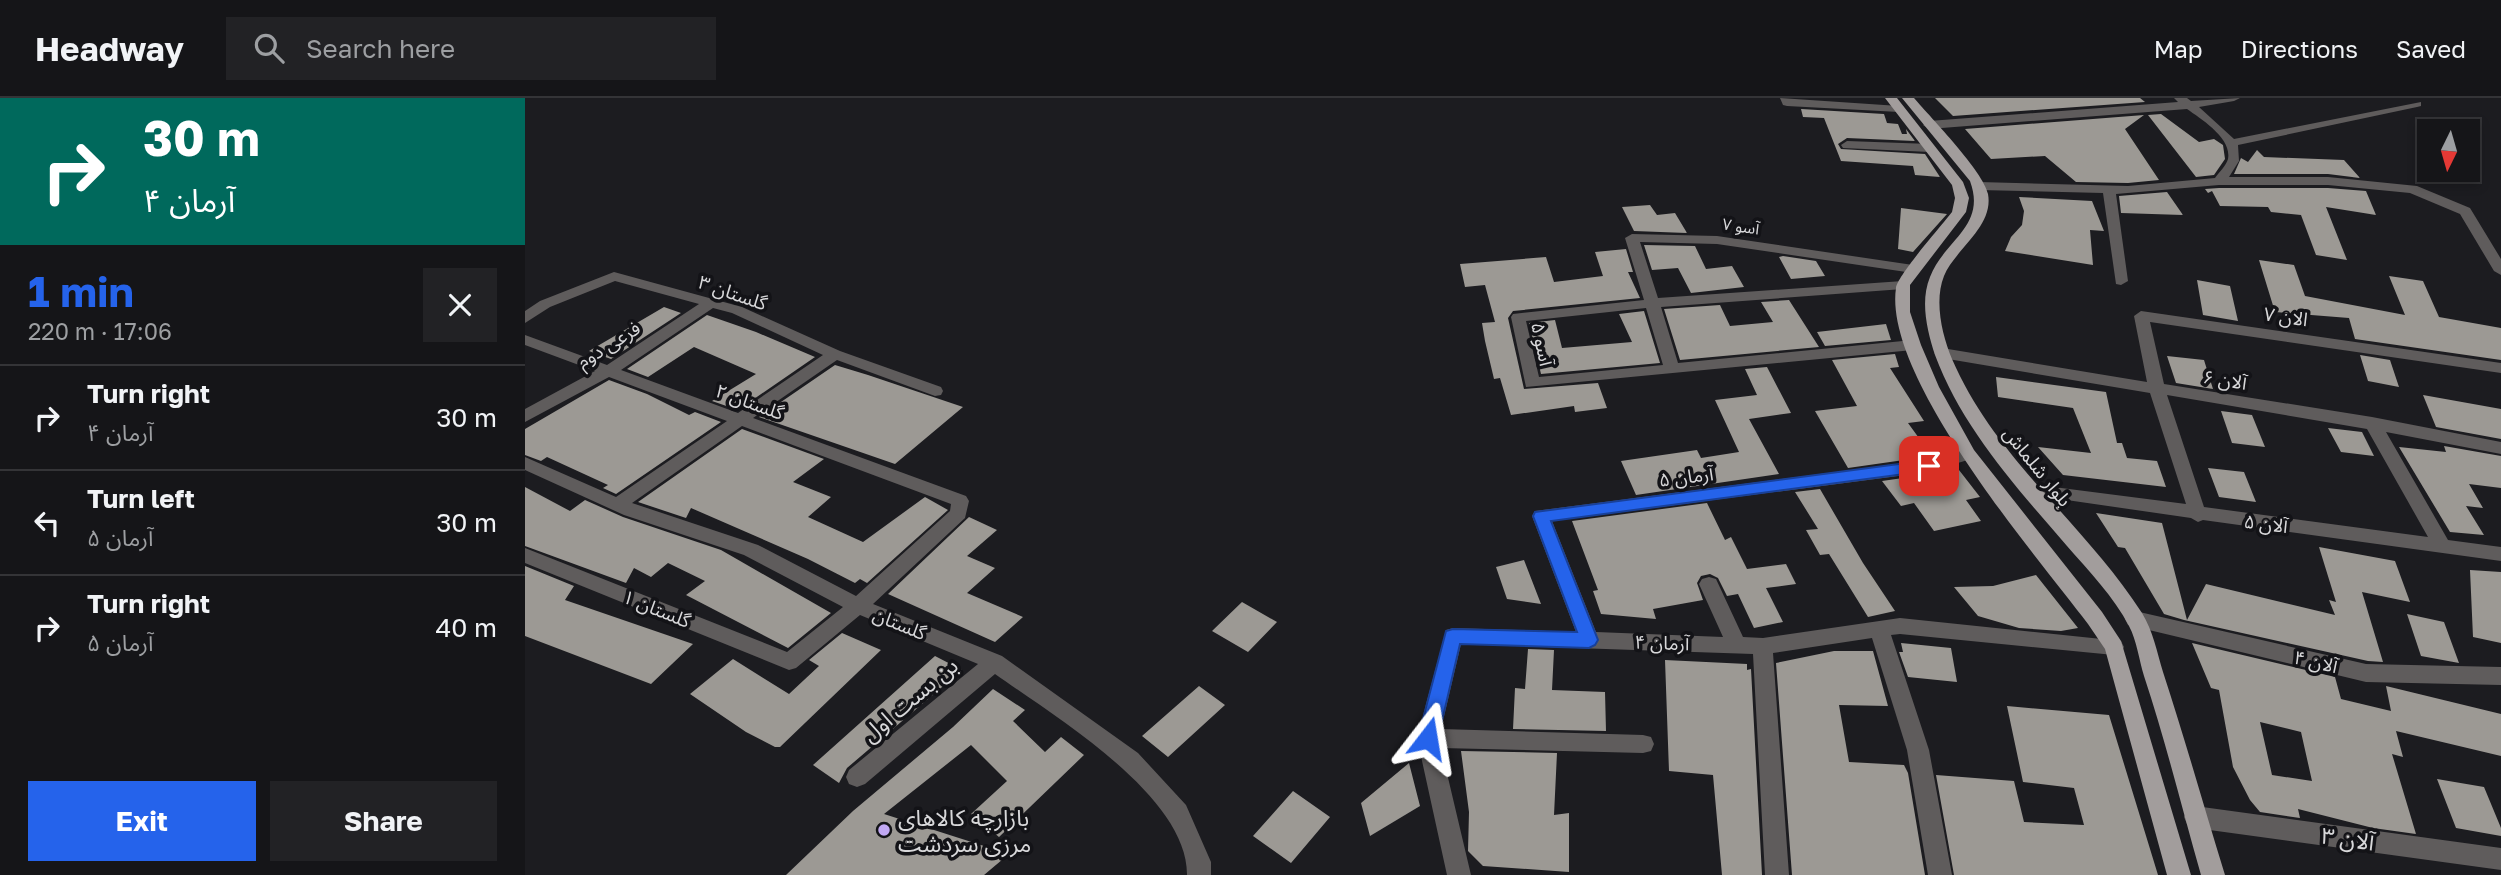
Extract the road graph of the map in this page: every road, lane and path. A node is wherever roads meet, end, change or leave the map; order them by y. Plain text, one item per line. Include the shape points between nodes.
1 (1786, 98) edge
2 (2235, 98) edge
3 (2184, 101) edge
4 (1899, 102) edge
5 (2417, 104) dead end
6 (1929, 125) junction
7 (2231, 143) junction
8 (1847, 145) dead end
9 (1930, 148) junction
10 (2218, 181) junction
11 (1979, 186) junction
12 (2109, 190) junction
13 (1913, 269) junction
14 (2501, 271) edge
15 (2121, 281) dead end
16 (1903, 285) junction
17 (711, 303) junction
18 (1653, 303) junction
19 (525, 318) edge
20 (525, 340) edge
21 (1913, 345) junction
22 (1942, 353) junction
23 (835, 354) junction
24 (1672, 368) junction
25 (2501, 368) edge
26 (608, 371) junction
27 (2157, 390) junction
28 (935, 391) dead end
29 (525, 416) edge
30 (739, 419) junction
31 (2372, 423) junction
32 (2501, 449) edge
33 (1968, 454) junction
34 (525, 463) edge
35 (2031, 490) junction
36 (617, 505) junction
37 (2198, 514) junction
38 (2443, 547) junction
39 (2501, 554) edge
40 (525, 555) edge
41 (1709, 583) dead end
42 (858, 606) junction
43 (2135, 619) junction
44 (1878, 629) junction
45 (1589, 640) junction
46 (1737, 645) junction
47 (1763, 646) junction
48 (2114, 647) junction
49 (996, 662) junction
50 (2501, 676) edge
51 (1428, 738) junction
52 (1643, 744) dead end
53 (857, 777) dead end
54 (2195, 817) junction
55 (2501, 859) edge
56 (1199, 875) edge
57 (1459, 875) edge
58 (1777, 875) edge
59 (1940, 875) edge
60 (2179, 875) edge
61 (2213, 875) edge

1 - 4 street via 1787,103
2 - 3 street
3 - 6 street
3 - 7 street
4 - 6 main road
4 - 9 main road
5 - 7 street
6 - 11 main road
7 - 10 street via 2234,160
8 - 9 street
9 - 13 main road via 1958,185 1962,198 1959,212
10 - 12 street
10 - 14 street via 2328,181 2412,189 2466,211
11 - 12 street
11 - 22 main road, بلوار شلماش via 1983,193 1980,213 1938,274 1931,301
12 - 15 street
13 - 16 main road
13 - 18 street, آسو ۷ via 1717,240 1632,238
16 - 18 street, آسو ۵
16 - 21 main road via 1903,312
17 - 19 street, گلستان ۳ via 614,276 545,304
17 - 23 street, گلستان ۳
17 - 26 street, فرعی دوم
18 - 24 street
18 - 24 street, آسو ۵ via 1518,317 1532,383
20 - 26 street, گلستان ۲
21 - 24 street, آسو ۵
21 - 33 main road
22 - 27 street, آلان ۶
22 - 35 main road, بلوار شلماش via 1993,448
23 - 28 street, گلستان ۳
23 - 30 street
25 - 27 street, الان ۷ via 2140,316
26 - 29 street, فرعی دوم
26 - 30 street, گلستان ۲
27 - 31 street, آلان ۶
27 - 37 street
30 - 36 street
30 - 42 street, گلستان ۲ via 960,501 959,513
31 - 32 street, آلان ۶
31 - 38 street
33 - 45 street, آرمان ۵ via 1929,466 1541,516
33 - 48 main road
34 - 36 street, گلستان
35 - 37 street, آلان ۵
35 - 43 main road, بلوار شلماش
36 - 42 street, گلستان via 751,550
37 - 38 street, آلان ۵
38 - 39 street, آلان ۵
40 - 42 street, گلستان ۱ via 789,662
41 - 46 street
42 - 49 street, گلستان
43 - 50 street, آلان ۴ via 2366,673
43 - 54 main road, بلوار شلماش via 2167,710
44 - 47 street, آرمان ۴
44 - 48 street, آرمان ۴ via 1900,626
44 - 59 street via 1917,750
45 - 46 street, آرمان ۴
45 - 51 street, آرمان ۴ via 1453,636
46 - 47 street, آرمان ۴
47 - 58 street
48 - 60 main road
49 - 53 street, بن بست اول
49 - 56 street, گلستان via 1130,760 1178,812 1199,862
51 - 52 street
51 - 57 street, آرمان ۴
54 - 55 street, آلان ۳
54 - 61 main road, بلوار شلماش

